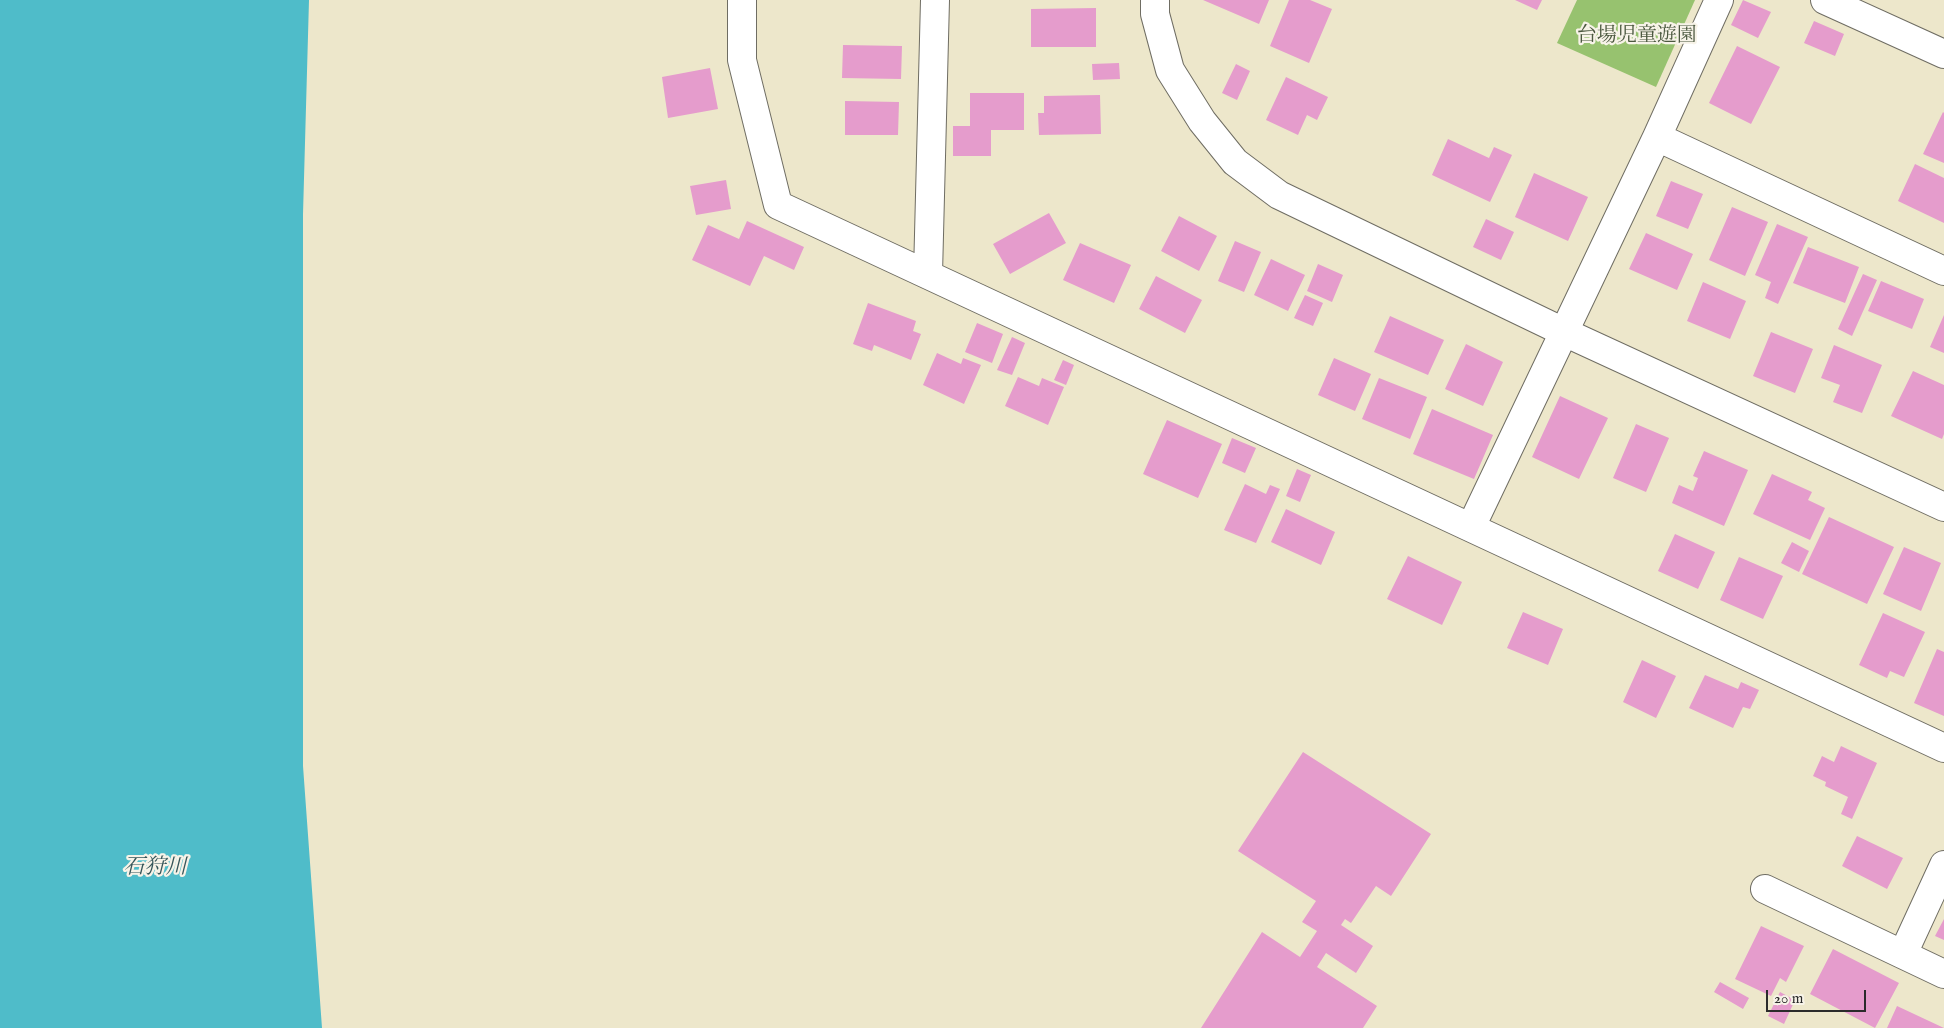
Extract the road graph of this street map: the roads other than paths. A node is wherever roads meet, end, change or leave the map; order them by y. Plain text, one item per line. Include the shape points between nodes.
1 (742, 0) edge
2 (935, 0) edge
3 (1155, 0) edge
4 (1719, 0) edge
5 (1826, 0) edge
6 (1944, 54) edge
7 (1657, 138) junction
8 (1944, 270) edge
9 (928, 274) junction
10 (1564, 332) junction
11 (1944, 507) edge
12 (1471, 527) junction
13 (1944, 748) edge
14 (1944, 865) edge
15 (1765, 889) dead end
16 (1903, 954) junction
17 (1944, 974) edge

1 - 9 street via 742,60 778,205
2 - 9 street
3 - 10 street via 1155,14 1170,70 1202,122 1235,162 1279,195
4 - 7 street
5 - 6 street
7 - 8 street
7 - 10 street
9 - 12 street
10 - 11 street
10 - 12 street
12 - 13 street
14 - 16 street
15 - 16 street
16 - 17 street

